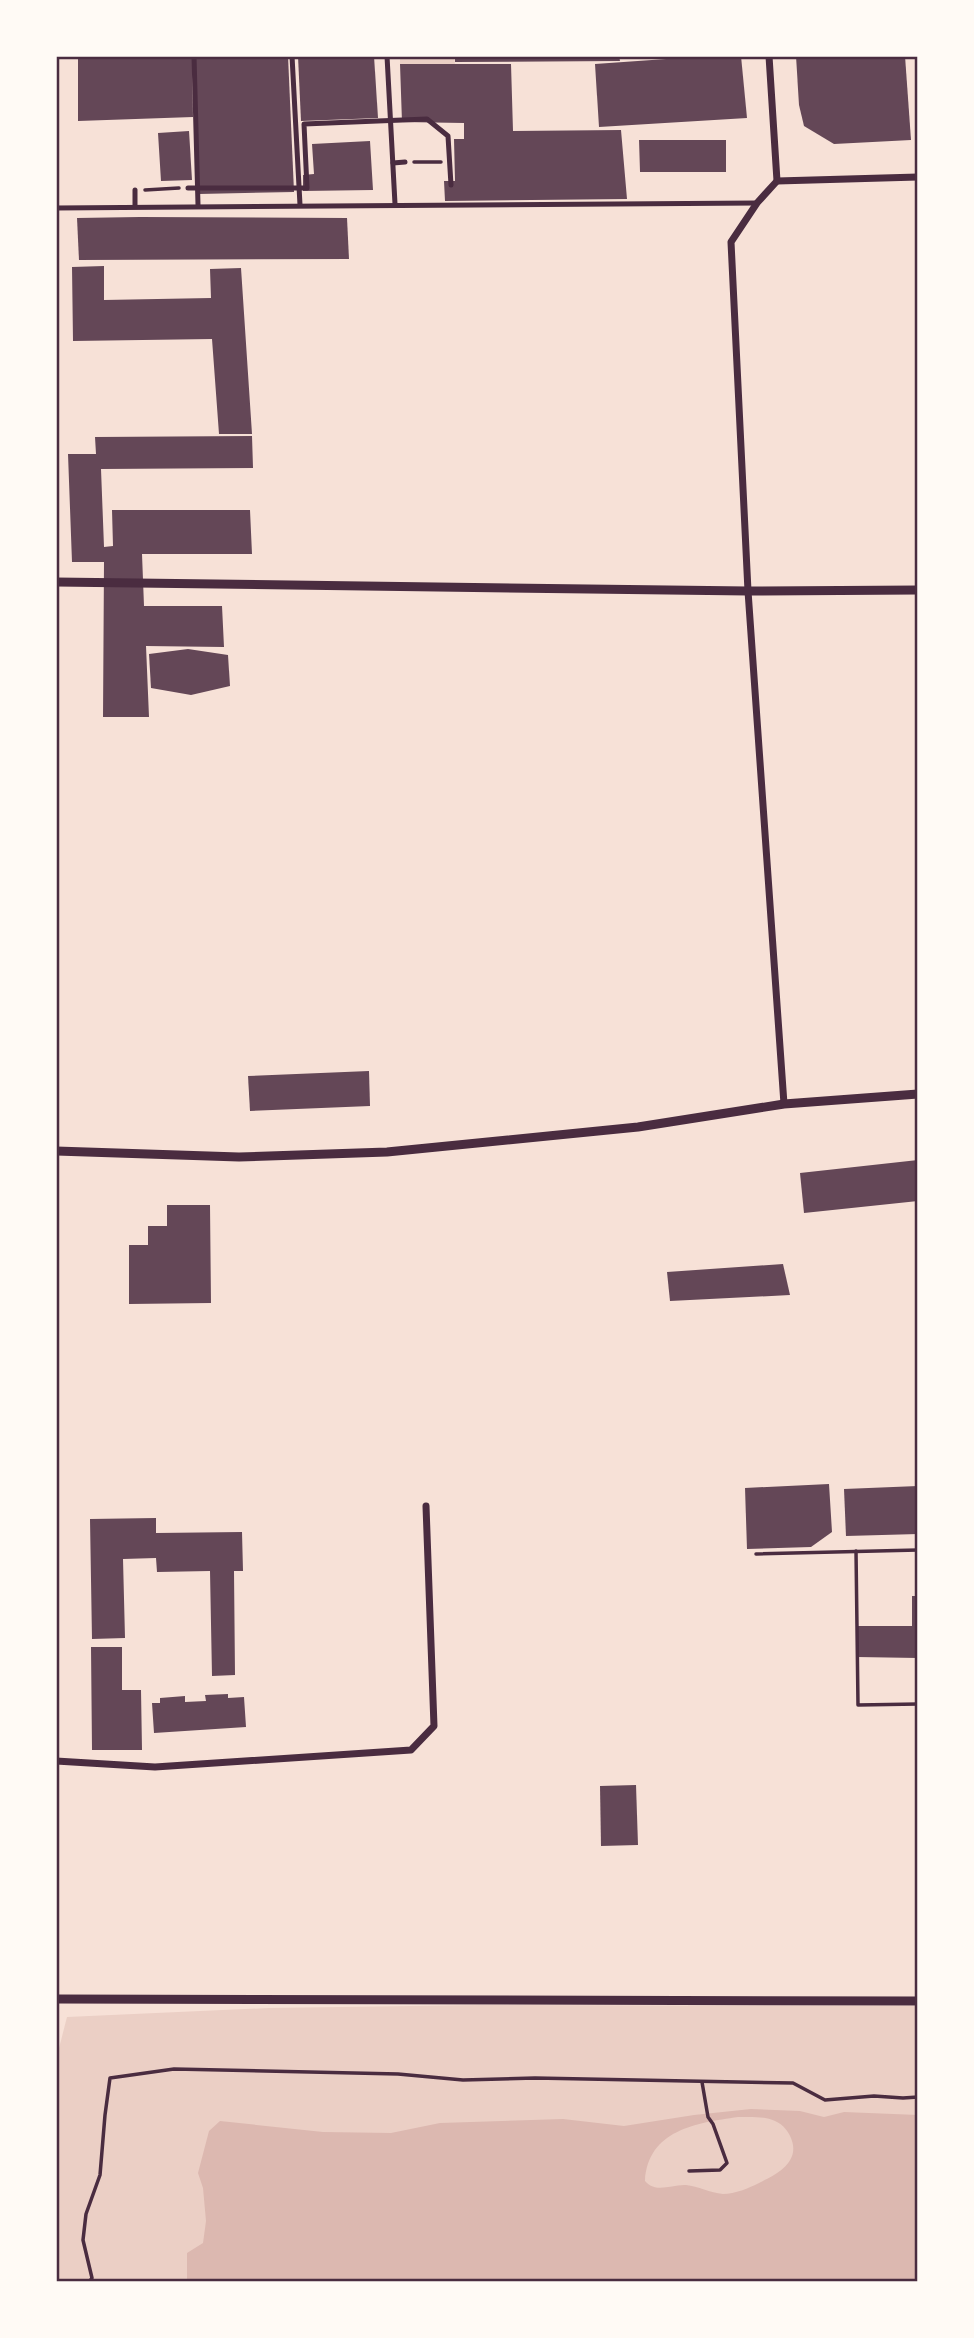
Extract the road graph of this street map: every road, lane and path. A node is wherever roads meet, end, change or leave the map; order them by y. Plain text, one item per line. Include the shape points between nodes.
1 (194, 56) edge
2 (292, 56) edge
3 (387, 56) edge
4 (769, 56) edge
5 (405, 162) joint
6 (446, 162) junction
7 (393, 163) junction
8 (918, 177) edge
9 (777, 181) junction
10 (451, 185) dead end
11 (188, 188) joint
12 (135, 191) joint
13 (757, 203) junction
14 (395, 204) junction
15 (198, 205) junction
16 (300, 205) junction
17 (135, 206) junction
18 (56, 208) edge
19 (56, 582) edge
20 (748, 590) junction
21 (918, 590) edge
22 (918, 1094) edge
23 (784, 1104) junction
24 (56, 1151) edge
25 (426, 1506) dead end
26 (918, 1550) edge
27 (856, 1551) junction
28 (756, 1554) dead end
29 (918, 1704) edge
30 (56, 1761) edge
31 (56, 1999) edge
32 (918, 2001) edge
33 (702, 2081) junction
34 (918, 2097) edge
35 (689, 2171) dead end
36 (89, 2282) edge

1 - 15 street
2 - 16 street
3 - 7 street
4 - 9 street
5 - 6 path
5 - 7 street
6 - 10 street
6 - 11 street via 448,136 427,119 304,124 307,188
7 - 14 street
8 - 9 street
9 - 13 street
11 - 12 path
12 - 17 street
13 - 14 street
13 - 20 street via 732,242
14 - 16 street
15 - 16 street
15 - 17 street
17 - 18 street
19 - 20 street
20 - 21 street
20 - 23 street
22 - 23 street
23 - 24 street via 638,1127 387,1152 239,1157
25 - 30 street via 434,1726 411,1750 155,1767
26 - 27 path
27 - 28 path
27 - 29 path via 858,1705
31 - 32 street
33 - 34 path via 793,2083 825,2100
33 - 35 path via 708,2117 727,2162 720,2170
33 - 36 path via 463,2080 398,2074 174,2069 110,2078 100,2175 86,2214 83,2240 92,2278

